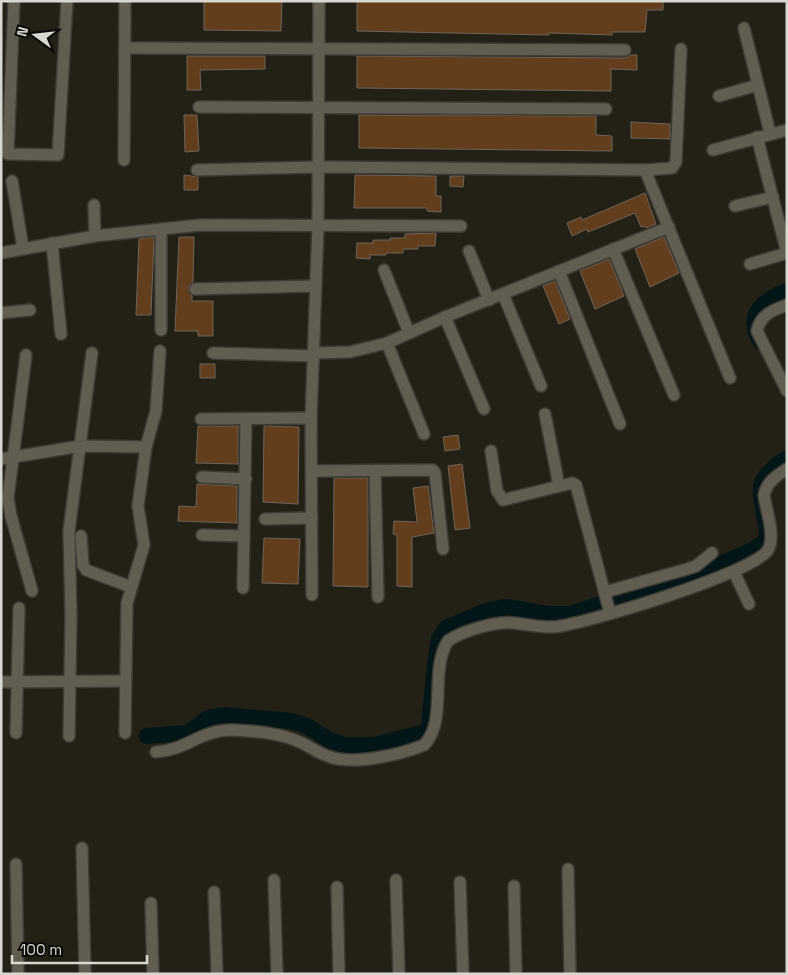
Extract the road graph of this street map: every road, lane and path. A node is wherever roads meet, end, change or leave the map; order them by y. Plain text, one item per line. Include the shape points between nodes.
1 (14, 1) edge
2 (66, 1) edge
3 (125, 1) edge
4 (319, 1) edge
5 (744, 28) dead end
6 (125, 48) junction
7 (319, 49) junction
8 (680, 49) dead end
9 (626, 50) dead end
10 (758, 85) junction
11 (719, 96) dead end
12 (199, 107) dead end
13 (319, 108) junction
14 (606, 109) dead end
15 (787, 130) edge
16 (770, 133) junction
17 (758, 137) junction
18 (713, 150) dead end
19 (124, 160) dead end
20 (318, 167) junction
21 (197, 170) dead end
22 (645, 170) junction
23 (12, 181) dead end
24 (773, 197) junction
25 (94, 206) dead end
26 (735, 206) dead end
27 (782, 210) edge
28 (318, 226) junction
29 (461, 226) dead end
30 (669, 227) junction
31 (161, 229) junction
32 (95, 236) junction
33 (52, 243) junction
34 (23, 248) junction
35 (613, 249) junction
36 (469, 251) dead end
37 (1, 253) edge
38 (787, 253) edge
39 (750, 264) dead end
40 (384, 270) dead end
41 (558, 271) junction
42 (315, 286) junction
43 (195, 289) dead end
44 (504, 294) junction
45 (489, 300) junction
46 (787, 305) edge
47 (30, 310) dead end
48 (1, 313) edge
49 (445, 317) junction
50 (161, 330) dead end
51 (408, 333) junction
52 (61, 334) dead end
53 (386, 343) junction
54 (160, 352) dead end
55 (92, 353) dead end
56 (213, 353) dead end
57 (26, 355) dead end
58 (314, 355) junction
59 (730, 378) dead end
60 (541, 386) dead end
61 (787, 391) edge
62 (674, 395) dead end
63 (484, 409) dead end
64 (545, 414) dead end
65 (311, 418) junction
66 (246, 419) junction
67 (201, 420) dead end
68 (620, 424) dead end
69 (424, 434) dead end
70 (81, 446) junction
71 (146, 447) junction
72 (491, 450) dead end
73 (14, 457) junction
74 (1, 459) edge
75 (787, 469) edge
76 (375, 470) junction
77 (312, 471) junction
78 (202, 477) dead end
79 (246, 479) junction
80 (559, 486) junction
81 (312, 518) junction
82 (265, 519) dead end
83 (202, 535) dead end
84 (81, 536) dead end
85 (244, 536) junction
86 (443, 549) dead end
87 (712, 553) dead end
88 (734, 572) junction
89 (130, 587) junction
90 (243, 588) dead end
91 (32, 591) dead end
92 (605, 593) junction
93 (312, 595) dead end
94 (378, 597) dead end
95 (749, 604) dead end
96 (19, 608) dead end
97 (609, 610) junction
98 (125, 681) junction
99 (1, 682) edge
100 (16, 682) junction
101 (69, 682) junction
102 (16, 733) dead end
103 (125, 733) dead end
104 (69, 736) dead end
105 (156, 752) dead end
106 (82, 848) dead end
107 (16, 864) dead end
108 (568, 869) dead end
109 (274, 880) dead end
110 (396, 880) dead end
111 (460, 882) dead end
112 (514, 886) dead end
113 (337, 887) dead end
114 (214, 892) dead end
115 (151, 903) dead end
116 (18, 974) edge
117 (85, 974) edge
118 (153, 974) edge
119 (217, 974) edge
120 (277, 974) edge
121 (339, 974) edge
122 (399, 974) edge
123 (462, 974) edge
124 (516, 974) edge
125 (570, 974) edge

1 - 2 street via 8,154 58,155
3 - 6 street
4 - 7 street
5 - 10 street
6 - 7 street
6 - 19 street
7 - 9 street
7 - 13 street
8 - 22 street via 676,162 672,168
10 - 11 street
10 - 16 street
12 - 13 street
13 - 14 street
13 - 20 street
15 - 16 street
16 - 17 street
17 - 18 street
17 - 24 street
20 - 21 street
20 - 22 street
20 - 28 street
22 - 30 street
23 - 34 street
24 - 26 street
24 - 27 street
25 - 32 street
27 - 38 street
28 - 29 street
28 - 31 street via 200,225
28 - 42 street
30 - 35 street
30 - 59 street
31 - 32 street
31 - 50 street
32 - 33 street
33 - 34 street
33 - 52 street
34 - 37 street
35 - 41 street
35 - 62 street
36 - 45 street
38 - 39 street
40 - 51 street
41 - 44 street
41 - 68 street
42 - 43 street
42 - 58 street
44 - 45 street
44 - 60 street
45 - 49 street
46 - 61 street via 766,314 757,331
47 - 48 street
49 - 51 street
49 - 63 street
51 - 53 street
53 - 58 street via 350,352
53 - 69 street
54 - 71 street via 156,411
55 - 70 street
56 - 58 street
57 - 73 street
58 - 65 street
64 - 80 street
65 - 66 street
65 - 77 street
66 - 67 street
66 - 79 street
70 - 71 street
70 - 73 street
70 - 101 street via 69,531
71 - 89 street via 138,506 144,545
72 - 80 street via 497,491 503,500
73 - 74 street
73 - 91 street via 8,498
75 - 88 street via 770,481 764,494 771,542 767,552
76 - 77 street
76 - 86 street via 430,469 435,473
76 - 94 street
77 - 81 street
78 - 79 street
79 - 85 street
80 - 92 street via 572,483 578,488
81 - 82 street
81 - 93 street
83 - 85 street
84 - 89 street via 86,570
85 - 90 street
87 - 92 street via 696,566
88 - 95 street
88 - 97 street via 704,584
89 - 98 street via 125,622
92 - 97 street
96 - 100 street
97 - 105 street via 551,628 499,623 452,637 441,654 433,731 424,746 377,757 342,759 330,757 284,736 227,730 201,735 173,751
98 - 101 street
98 - 103 street
99 - 100 street
100 - 101 street
100 - 102 street
101 - 104 street
106 - 117 street
107 - 116 street
108 - 125 street
109 - 120 street
110 - 122 street
111 - 123 street
112 - 124 street
113 - 121 street
114 - 119 street
115 - 118 street

